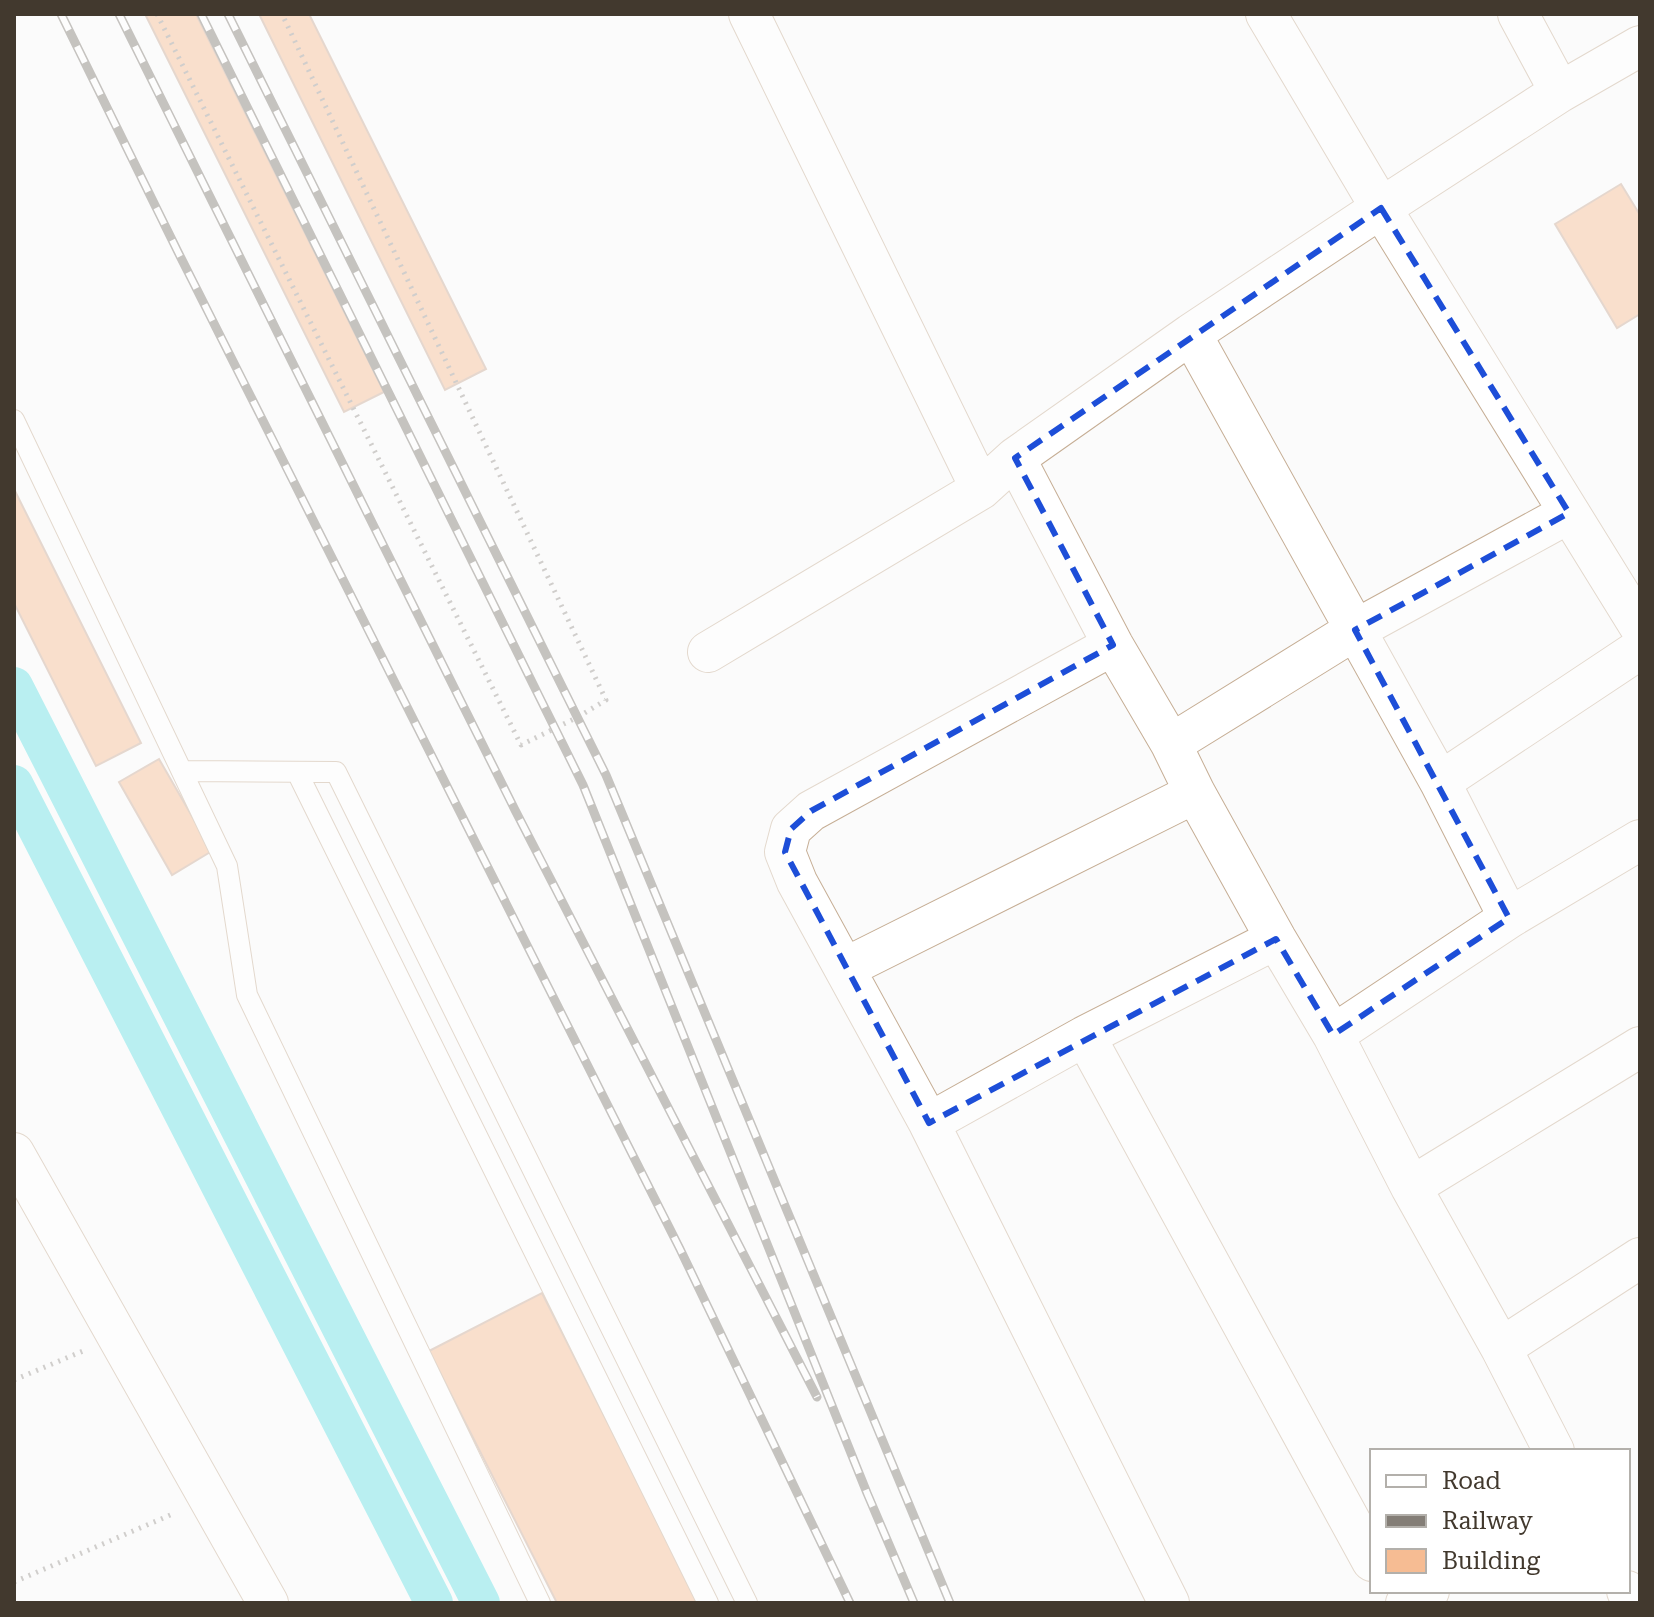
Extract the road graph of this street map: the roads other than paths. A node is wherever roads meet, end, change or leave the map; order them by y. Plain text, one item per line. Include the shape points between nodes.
1 (749, 14) edge
2 (1266, 14) edge
3 (1518, 14) edge
4 (1640, 46) edge
5 (1560, 92) junction
6 (1381, 208) junction
7 (1191, 334) junction
8 (14, 420) edge
9 (1015, 458) junction
10 (981, 489) junction
11 (1569, 513) junction
12 (1640, 627) edge
13 (1355, 630) junction
14 (1113, 645) junction
15 (1640, 649) edge
16 (708, 652) dead end
17 (1171, 744) junction
18 (182, 771) junction
19 (297, 772) junction
20 (1440, 782) junction
21 (1195, 793) junction
22 (1640, 840) edge
23 (1509, 918) junction
24 (1276, 939) junction
25 (845, 968) junction
26 (1333, 1035) junction
27 (1085, 1036) junction
28 (1640, 1047) edge
29 (929, 1123) junction
30 (14, 1153) edge
31 (1411, 1187) junction
32 (1640, 1258) edge
33 (1501, 1348) junction
34 (1553, 1449) edge
35 (1370, 1557) edge
36 (1425, 1593) edge
37 (268, 1603) edge
38 (540, 1603) edge
39 (708, 1603) edge
40 (747, 1603) edge
41 (1169, 1603) edge
42 (1406, 1603) edge

1 - 10 street
2 - 6 street
3 - 5 street
4 - 5 street
5 - 6 street
6 - 7 street
6 - 11 street
7 - 9 street
7 - 13 street
8 - 18 lane
9 - 10 street
9 - 14 street
10 - 16 street
11 - 12 street
11 - 13 street
13 - 17 street
13 - 20 street
14 - 17 street
14 - 25 street via 811,811 791,829 785,852
15 - 20 street
17 - 21 street
18 - 19 lane
18 - 38 lane via 227,866 247,995
19 - 39 lane
19 - 40 lane via 336,772
20 - 23 street
21 - 24 street
21 - 25 street
22 - 23 street
23 - 26 street
24 - 26 street
24 - 27 street
25 - 29 street
26 - 31 street
27 - 29 street
27 - 35 street
28 - 31 street
29 - 41 street
30 - 37 street
31 - 33 street
32 - 33 street
33 - 34 street
36 - 42 street

